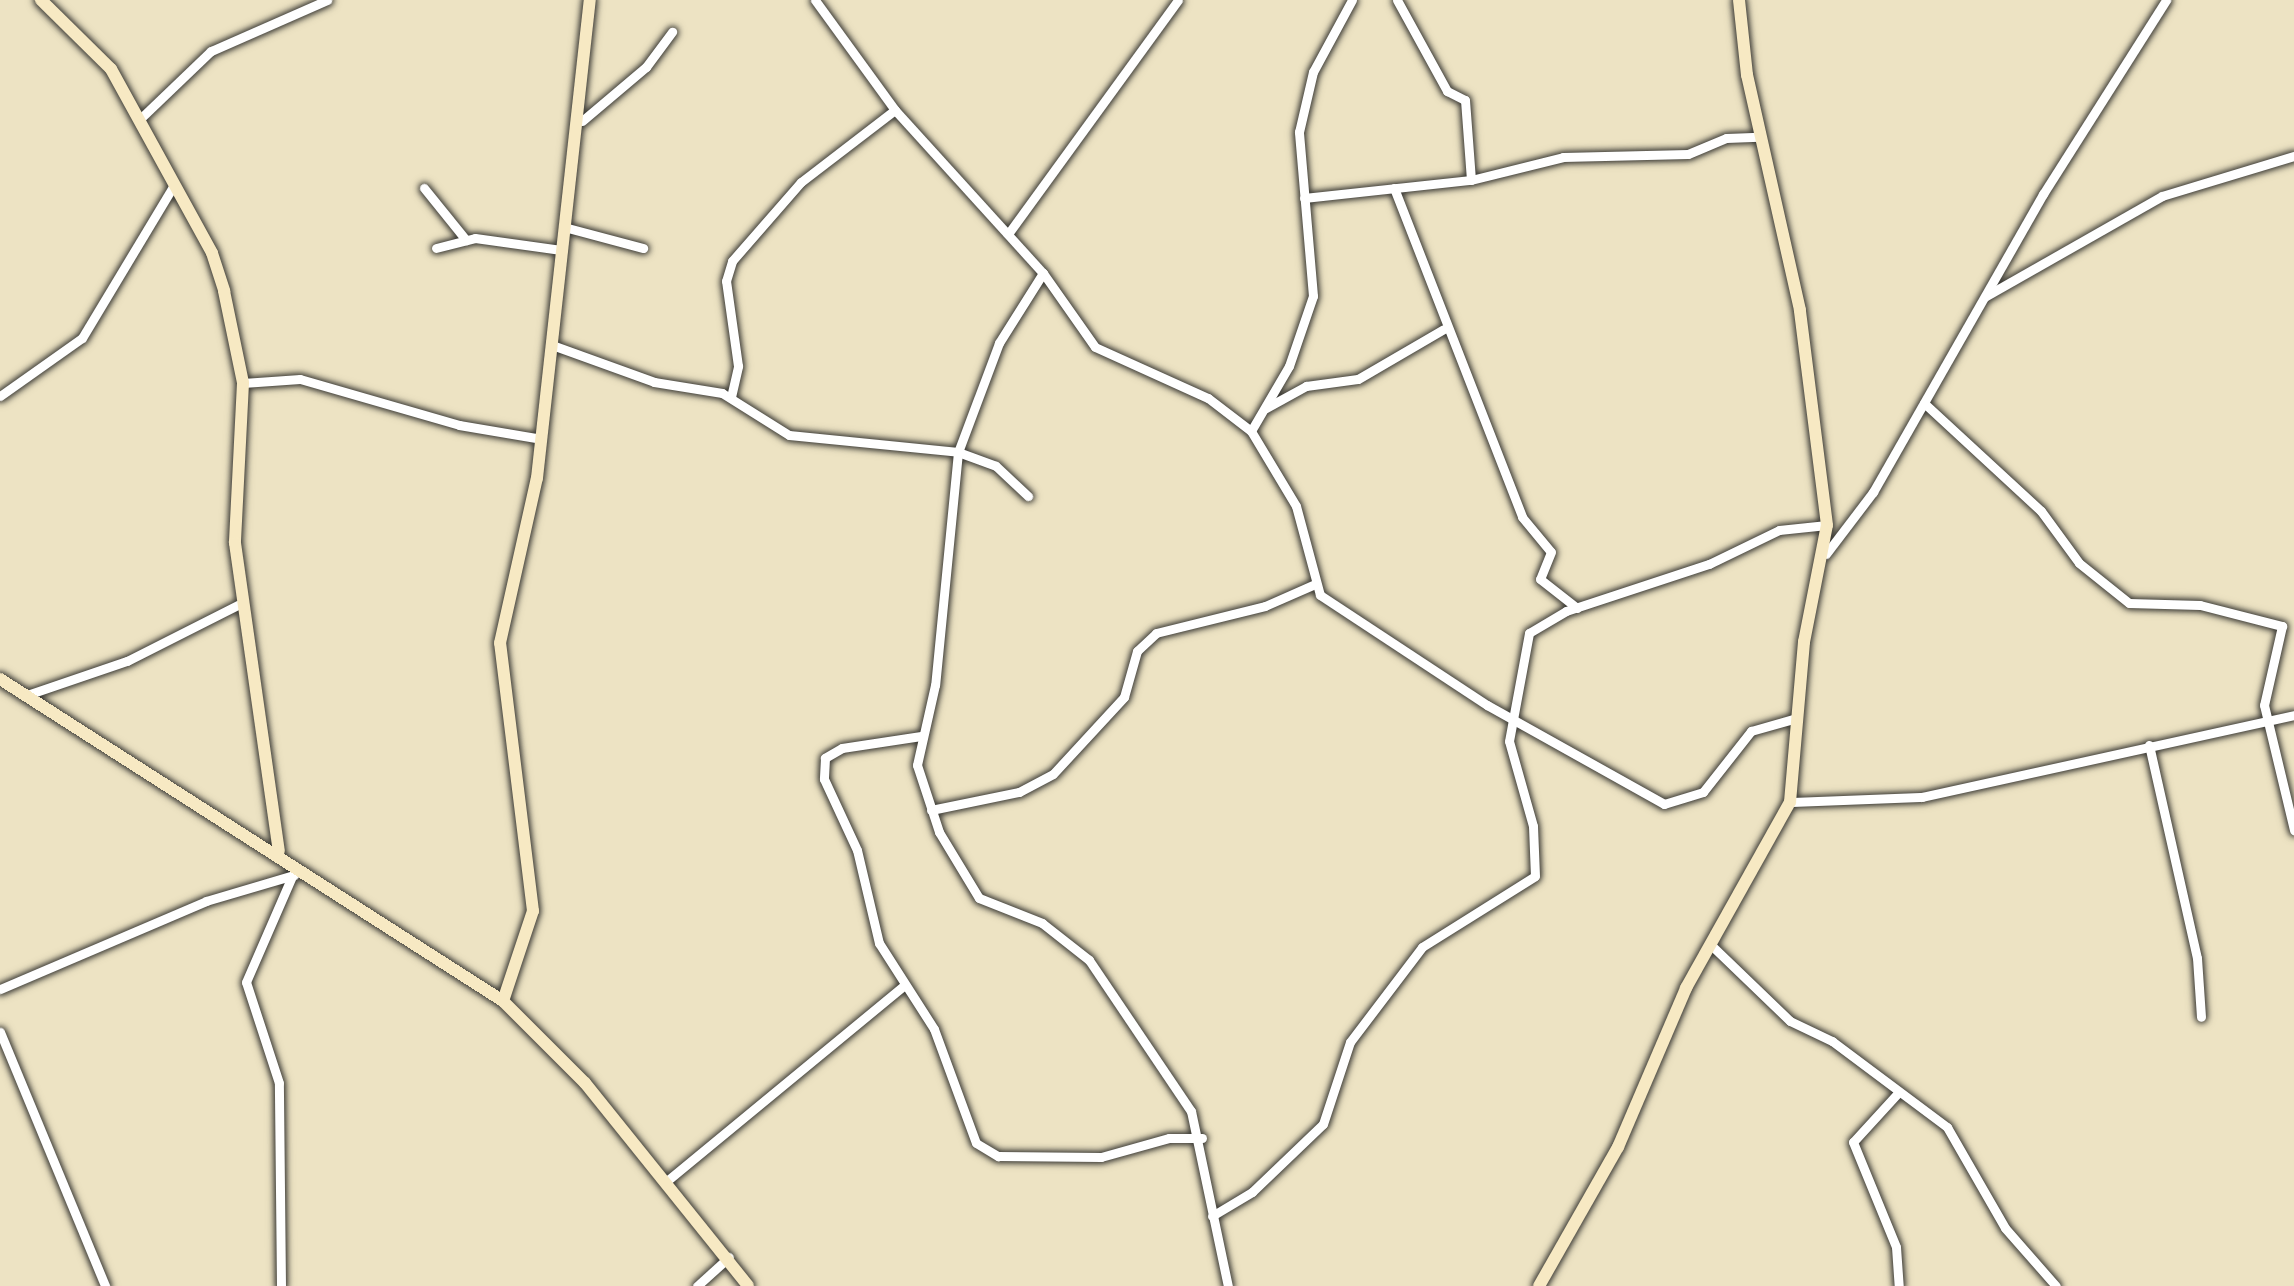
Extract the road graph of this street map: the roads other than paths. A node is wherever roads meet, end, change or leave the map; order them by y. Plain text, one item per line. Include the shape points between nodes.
1 (41, 0) edge
2 (327, 0) edge
3 (590, 0) edge
4 (815, 0) edge
5 (1178, 0) edge
6 (1352, 0) edge
7 (1396, 0) edge
8 (1739, 0) edge
9 (2166, 0) edge
10 (672, 32) dead end
11 (895, 110) junction
12 (140, 119) junction
13 (582, 121) junction
14 (1759, 137) junction
15 (2294, 156) edge
16 (1471, 180) junction
17 (174, 185) junction
18 (424, 188) dead end
19 (1394, 188) junction
20 (1304, 197) junction
21 (564, 227) junction
22 (1008, 234) junction
23 (466, 240) junction
24 (436, 248) dead end
25 (643, 248) dead end
26 (560, 250) junction
27 (1043, 273) junction
28 (1982, 298) junction
29 (1444, 329) junction
30 (552, 345) junction
31 (243, 383) junction
32 (0, 396) edge
33 (731, 397) junction
34 (1924, 403) junction
35 (1264, 409) junction
36 (1251, 431) junction
37 (542, 439) junction
38 (958, 452) junction
39 (1028, 496) dead end
40 (1827, 525) junction
41 (1826, 554) junction
42 (1315, 584) junction
43 (242, 603) junction
44 (1577, 608) junction
45 (0, 679) edge
46 (27, 696) junction
47 (2294, 715) edge
48 (1511, 718) junction
49 (1797, 718) junction
50 (2266, 721) junction
51 (921, 736) junction
52 (2149, 745) junction
53 (1790, 802) junction
54 (931, 810) junction
55 (2294, 830) edge
56 (279, 851) junction
57 (297, 872) junction
58 (1710, 944) junction
59 (904, 986) junction
60 (0, 989) edge
61 (503, 1001) junction
62 (2201, 1017) dead end
63 (0, 1032) edge
64 (1897, 1094) junction
65 (1202, 1138) junction
66 (668, 1180) junction
67 (1212, 1216) junction
68 (729, 1257) junction
69 (105, 1286) edge
70 (281, 1286) edge
71 (697, 1286) edge
72 (748, 1286) edge
73 (1228, 1286) edge
74 (1539, 1286) edge
75 (1899, 1286) edge
76 (2056, 1286) edge

1 - 12 street via 111,70
2 - 12 street via 211,51
3 - 13 street
4 - 11 street
5 - 22 street
6 - 20 street via 1305,96
7 - 16 street via 1447,91 1465,100
8 - 14 street
9 - 28 street
10 - 13 street via 646,67
11 - 22 street
11 - 33 street via 801,182 732,261 726,281 738,366
12 - 17 street
13 - 21 street
14 - 16 street via 1726,138 1688,154 1546,159
14 - 40 street via 1800,310
15 - 28 street via 2162,196
16 - 19 street
17 - 31 street via 212,253
17 - 32 street via 82,338
18 - 23 street
19 - 20 street
19 - 29 street
20 - 35 street via 1313,296
21 - 25 street
21 - 26 street
22 - 27 street
23 - 24 street
23 - 26 street
26 - 30 street
27 - 36 street via 1103,353 1208,398
27 - 38 street via 999,343
28 - 34 street
29 - 35 street via 1358,379 1306,386
29 - 44 street via 1471,370 1522,517 1551,552 1540,579
30 - 33 street via 654,382
30 - 37 street
31 - 37 street via 300,379
31 - 43 street via 233,513
33 - 38 street via 788,435
34 - 41 street
34 - 50 street via 2041,511 2079,563 2129,602 2200,605 2282,626 2264,695
35 - 36 street
36 - 42 street via 1296,506
37 - 61 street via 500,643 532,911
38 - 39 street via 996,466
38 - 51 street via 935,685
40 - 41 street
40 - 44 street via 1779,530 1709,564
41 - 49 street
42 - 48 street via 1320,595
42 - 54 street via 1265,607 1156,633 1137,651 1124,697 1053,774 1019,792
43 - 46 street via 127,662
43 - 56 street
44 - 48 street via 1529,633
45 - 46 street
46 - 56 street
47 - 50 street
48 - 49 street via 1677,805 1712,783 1751,731
48 - 67 street via 1511,760 1536,852 1530,884 1422,947 1350,1042 1315,1134 1252,1192
49 - 53 street
50 - 52 street
50 - 55 street
51 - 54 street via 917,764
51 - 59 street via 842,748 823,767 857,850 879,943
52 - 53 street via 1922,797
52 - 62 street via 2197,958
53 - 58 street
54 - 65 street via 987,906 1042,923 1089,960
56 - 57 street
57 - 60 street via 206,901
57 - 61 street
57 - 70 street via 246,982 279,1083
58 - 64 street via 1790,1021 1832,1041
58 - 74 street via 1618,1147
59 - 65 street via 934,1029 968,1126 988,1152 1101,1157 1169,1138
59 - 66 street
61 - 66 street
63 - 69 street
64 - 75 street via 1853,1142 1896,1247
64 - 76 street via 1947,1127 2012,1238
65 - 67 street
66 - 68 street
67 - 73 street
68 - 71 street
68 - 72 street

